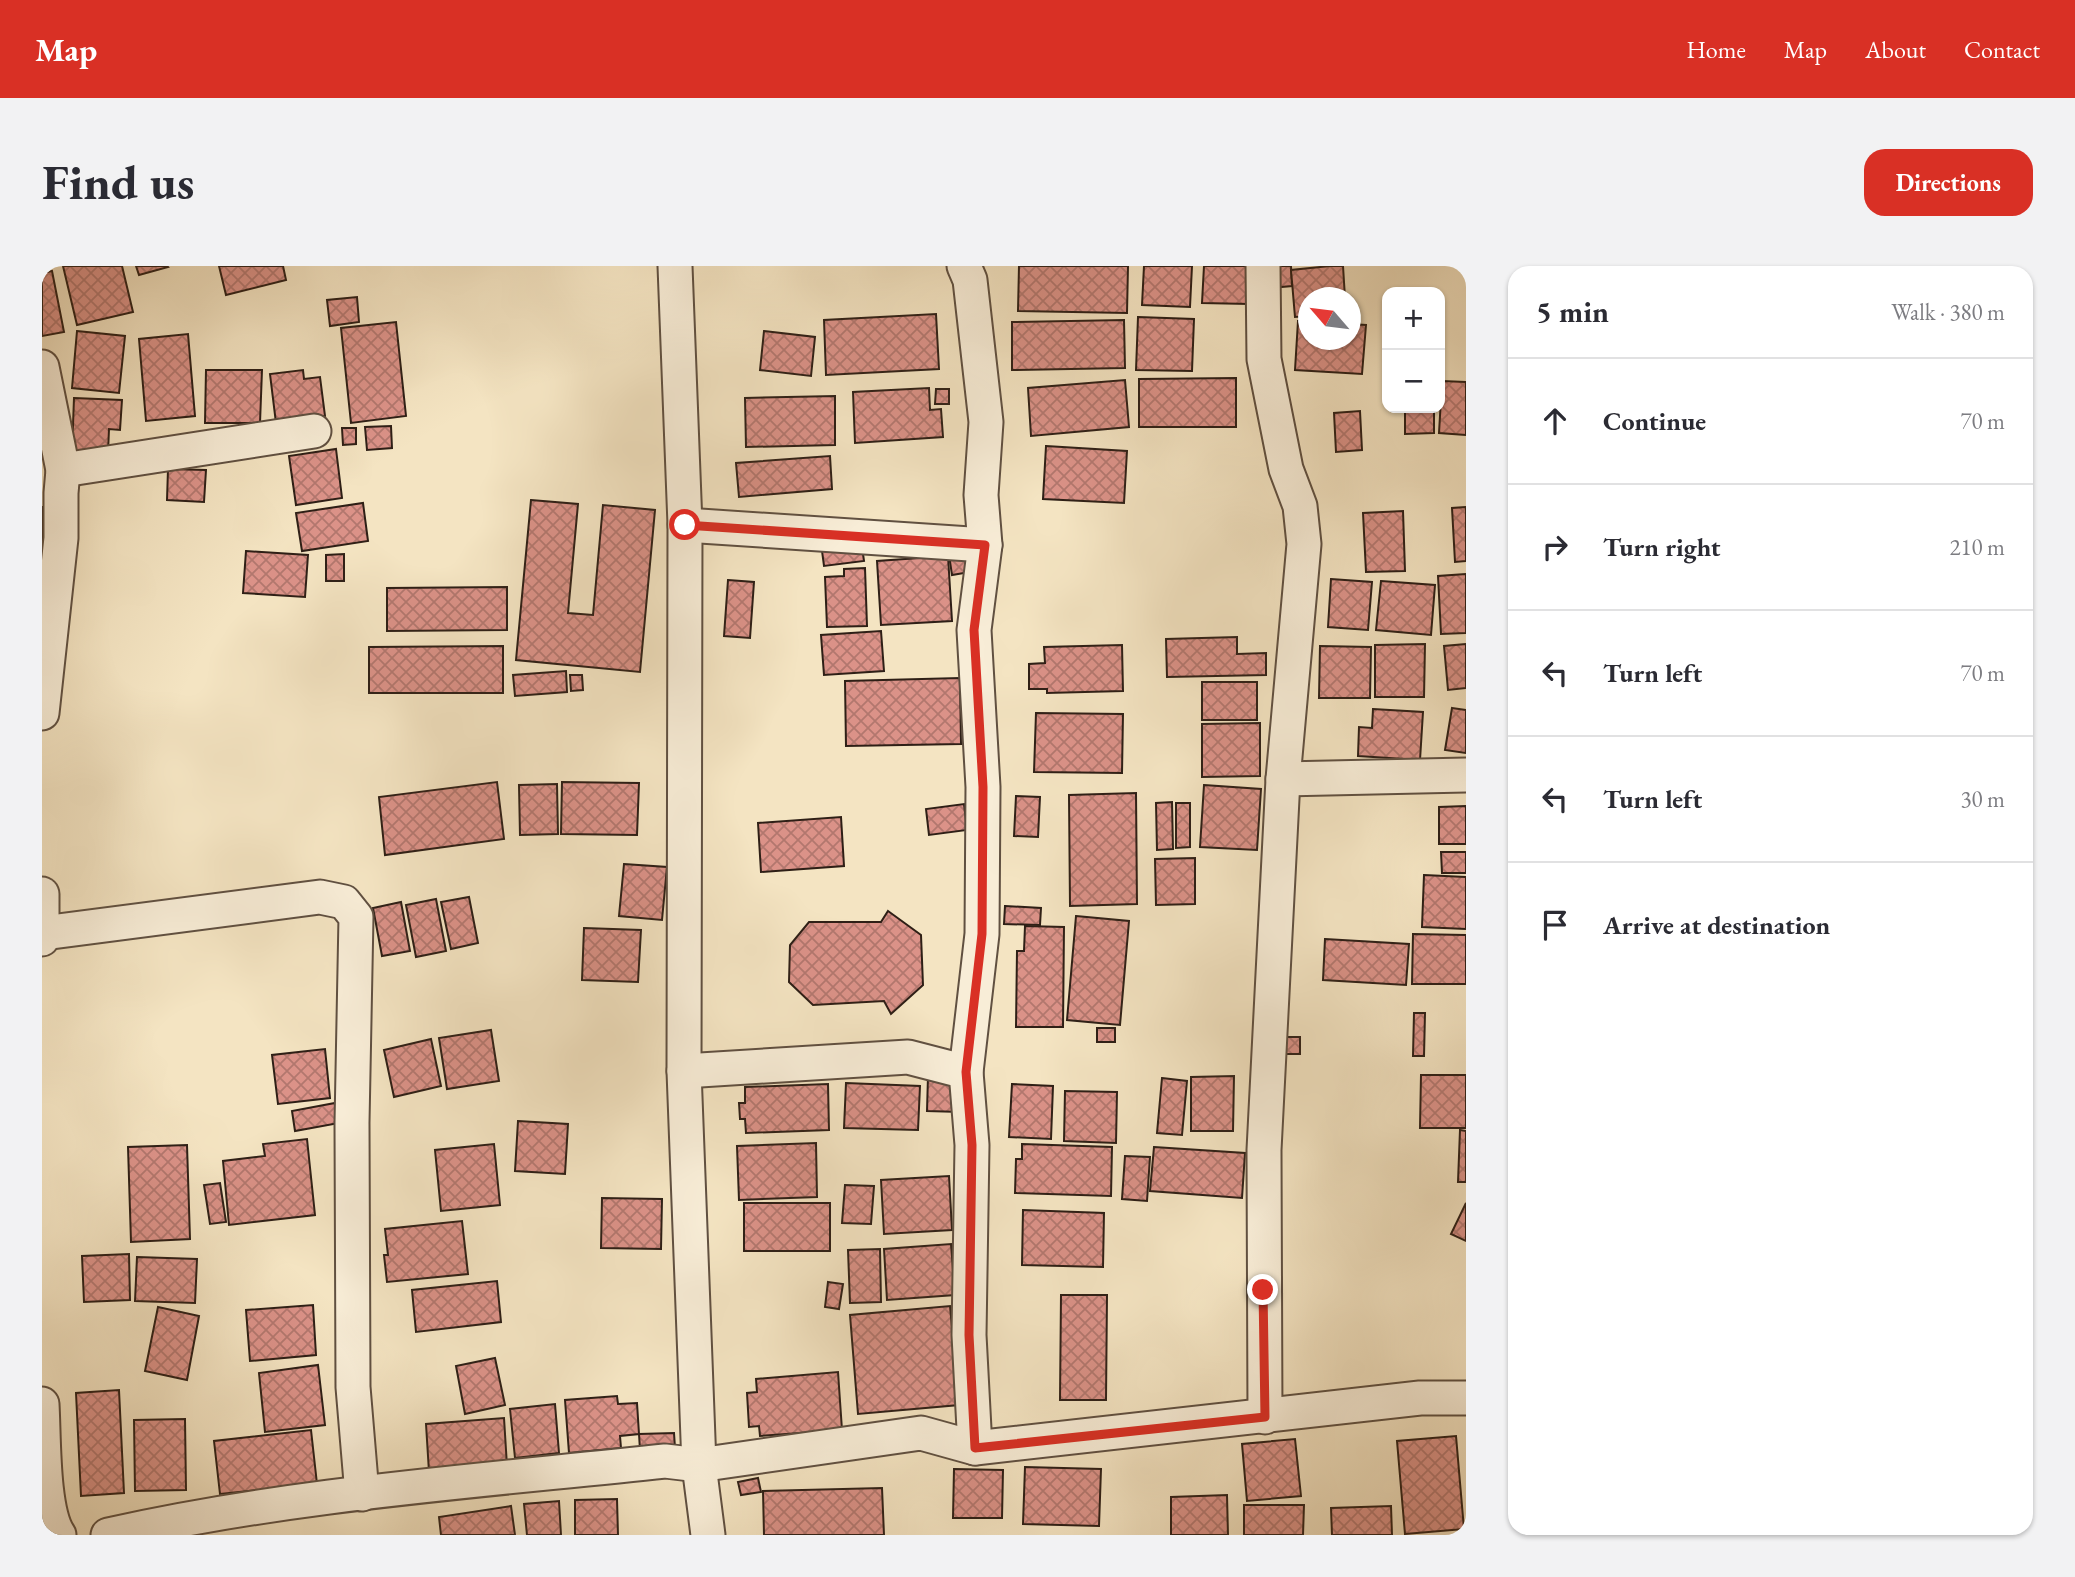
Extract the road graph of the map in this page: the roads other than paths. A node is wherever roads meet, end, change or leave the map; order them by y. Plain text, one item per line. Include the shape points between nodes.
1 (674, 266) edge
2 (964, 266) edge
3 (1263, 266) edge
4 (42, 367) edge
5 (314, 431) dead end
6 (63, 470) junction
7 (685, 525) junction
8 (985, 545) junction
9 (42, 713) edge
10 (1466, 775) edge
11 (1283, 779) junction
12 (42, 894) edge
13 (43, 936) edge
14 (684, 1071) junction
15 (966, 1072) junction
16 (1466, 1398) edge
17 (42, 1405) edge
18 (1265, 1417) junction
19 (975, 1448) junction
20 (699, 1465) junction
21 (362, 1494) junction
22 (58, 1535) edge
23 (108, 1535) edge
24 (708, 1535) edge

1 - 7 street
2 - 8 street via 970,280 986,422 981,495
3 - 11 street via 1264,359 1286,469 1300,506 1304,544
4 - 6 street
5 - 6 street
6 - 9 street via 61,538
7 - 8 street
7 - 14 street
8 - 15 street via 974,630 983,787 982,934
10 - 11 street
11 - 18 street via 1264,1150
12 - 13 street
13 - 21 street via 320,897 344,902 356,917 353,1387
14 - 15 street via 908,1057
14 - 20 street
15 - 19 street via 972,1145 969,1335
16 - 18 street via 1420,1398
17 - 22 street via 46,1493 51,1525
18 - 19 street
19 - 20 street via 921,1433
20 - 21 street via 665,1461
20 - 24 street
21 - 23 street

